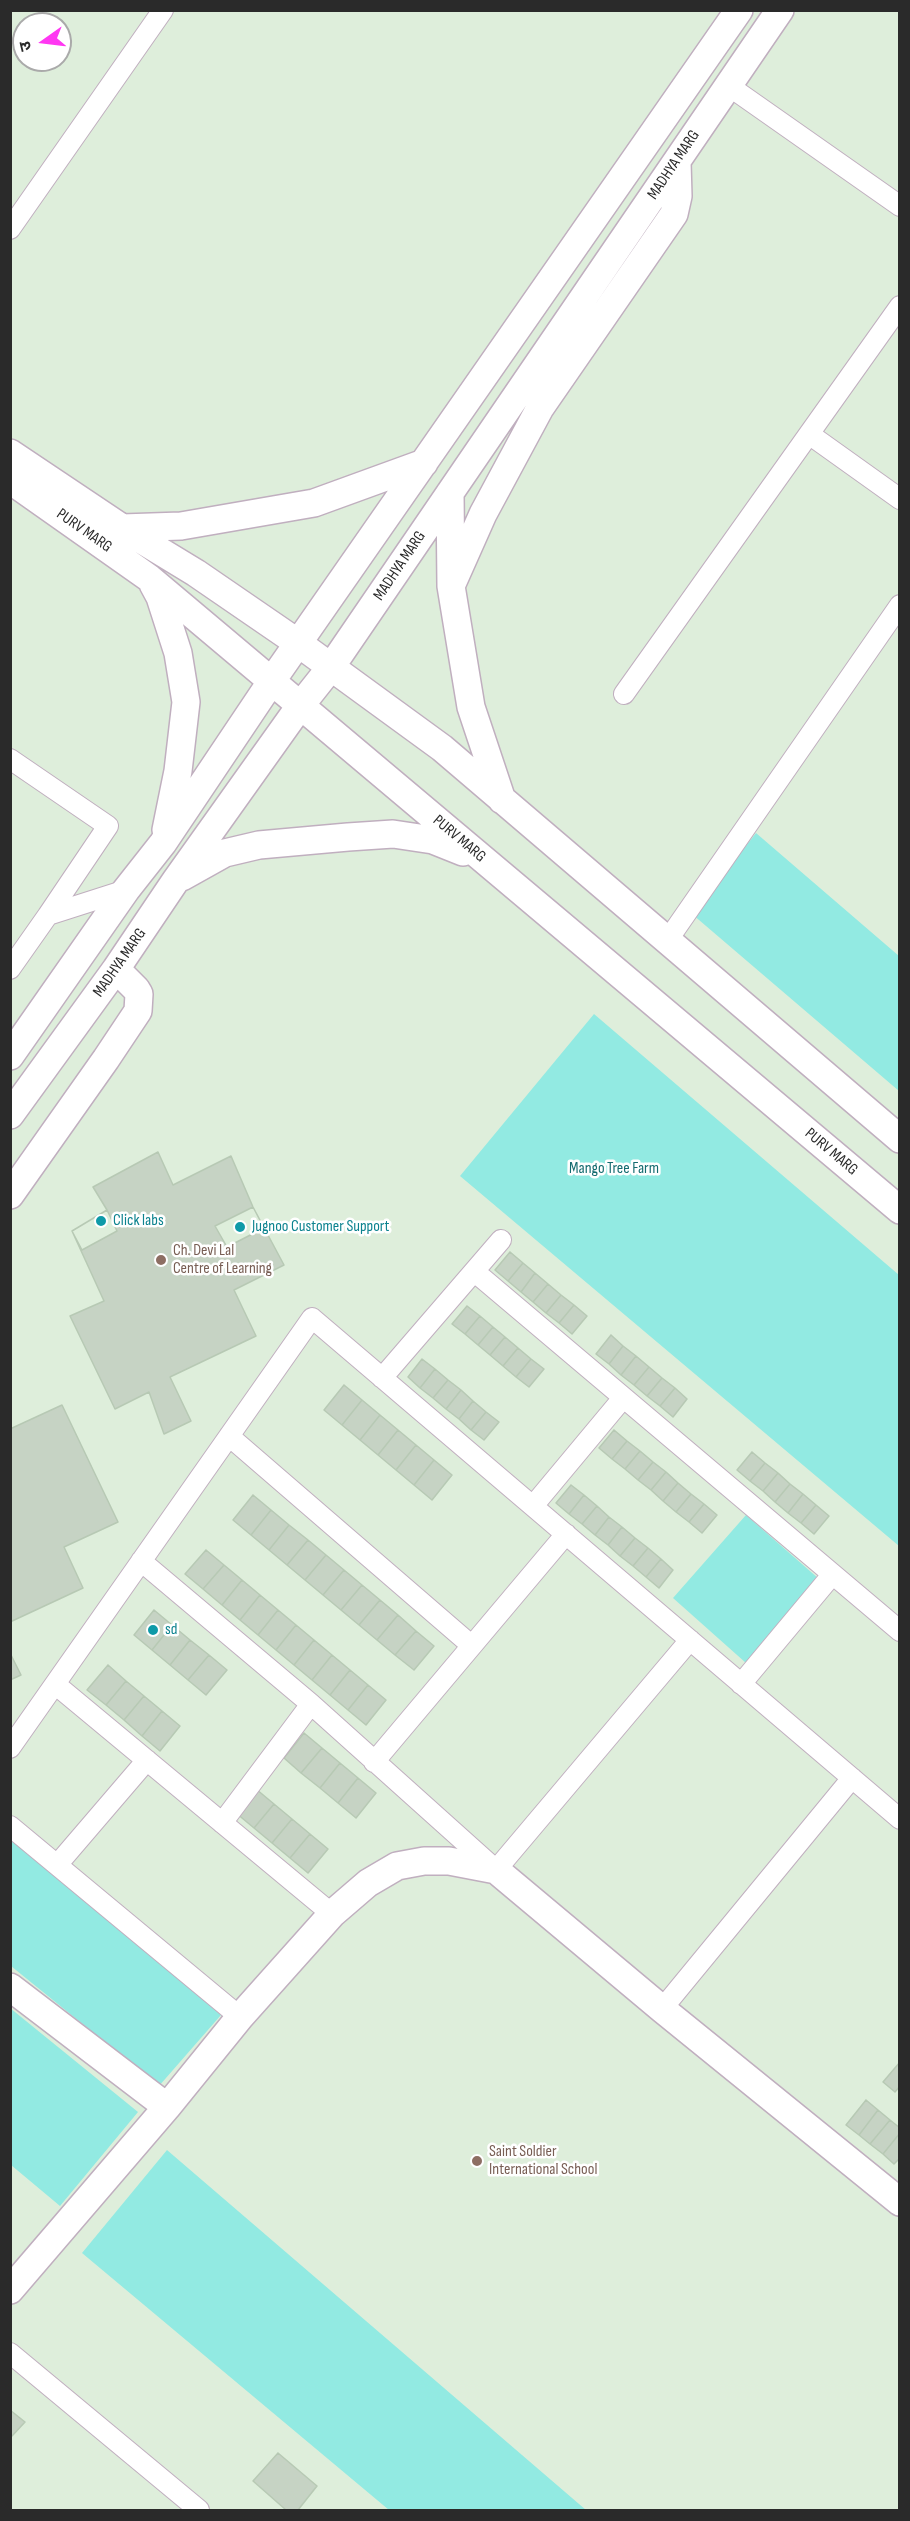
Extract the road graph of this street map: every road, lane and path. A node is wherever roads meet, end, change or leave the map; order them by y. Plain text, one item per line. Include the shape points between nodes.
1 (163, 10) edge
2 (740, 10) edge
3 (780, 10) edge
4 (729, 86) junction
5 (677, 162) junction
6 (900, 206) edge
7 (10, 229) edge
8 (900, 306) edge
9 (809, 434) junction
10 (10, 453) edge
11 (424, 463) junction
12 (10, 480) edge
13 (450, 493) junction
14 (900, 499) edge
15 (122, 528) junction
16 (149, 578) junction
17 (451, 586) junction
18 (900, 605) edge
19 (298, 643) junction
20 (331, 667) junction
21 (272, 682) junction
22 (624, 694) dead end
23 (300, 706) junction
24 (10, 759) edge
25 (502, 800) junction
26 (163, 843) junction
27 (487, 862) junction
28 (176, 880) junction
29 (126, 890) junction
30 (48, 915) junction
31 (667, 941) junction
32 (10, 969) edge
33 (116, 969) junction
34 (10, 1056) edge
35 (10, 1115) edge
36 (900, 1139) edge
37 (10, 1195) edge
38 (900, 1210) edge
39 (501, 1240) dead end
40 (475, 1272) junction
41 (382, 1378) junction
42 (623, 1398) junction
43 (229, 1436) junction
44 (533, 1506) junction
45 (566, 1534) junction
46 (141, 1561) junction
47 (832, 1575) junction
48 (900, 1631) edge
49 (690, 1640) junction
50 (471, 1645) junction
51 (55, 1684) junction
52 (741, 1684) junction
53 (311, 1704) junction
54 (10, 1748) edge
55 (147, 1760) junction
56 (374, 1762) junction
57 (852, 1778) junction
58 (900, 1819) edge
59 (222, 1823) junction
60 (10, 1826) edge
61 (57, 1865) junction
62 (496, 1870) junction
63 (332, 1914) junction
64 (10, 1986) edge
65 (662, 2009) junction
66 (240, 2017) junction
67 (167, 2107) junction
68 (900, 2202) edge
69 (10, 2290) edge
70 (10, 2353) edge
71 (199, 2511) edge

1 - 7 street
2 - 11 main road, MADHYA MARG
3 - 4 main road, MADHYA MARG
4 - 5 main road, MADHYA MARG
4 - 6 street
5 - 13 main road, MADHYA MARG
5 - 17 main road via 674,214 540,408 483,514
8 - 9 street
9 - 14 street
9 - 22 street
10 - 15 main road, PURV MARG
11 - 15 main road via 314,503 182,526
11 - 19 main road, MADHYA MARG
12 - 16 main road, PURV MARG
13 - 17 main road
13 - 20 main road, MADHYA MARG
15 - 19 main road, PURV MARG
16 - 21 main road, PURV MARG
16 - 26 main road via 160,597 178,653 186,702 178,771
17 - 25 main road via 471,707
18 - 31 street
19 - 20 main road, PURV MARG
19 - 21 main road, MADHYA MARG
20 - 23 main road, MADHYA MARG
20 - 25 main road, PURV MARG via 442,748
21 - 23 main road, PURV MARG
21 - 26 main road, MADHYA MARG
23 - 27 main road, PURV MARG
23 - 28 main road, MADHYA MARG
24 - 30 street via 108,826
25 - 31 main road, PURV MARG
26 - 29 main road, MADHYA MARG
27 - 28 main road via 433,840 393,834 259,845 225,853
27 - 38 main road, PURV MARG
28 - 33 main road, MADHYA MARG
29 - 30 street
29 - 34 main road, MADHYA MARG
30 - 32 street
31 - 36 main road, PURV MARG
33 - 35 main road, MADHYA MARG
33 - 37 main road via 139,994 138,1011
39 - 40 street
40 - 41 street
40 - 42 street
41 - 43 street via 312,1318
41 - 44 street
42 - 44 street
42 - 47 street
43 - 46 street
43 - 50 street
44 - 45 street
45 - 49 street
45 - 50 street
46 - 51 street
46 - 53 street
47 - 48 street
47 - 52 street
49 - 52 street
49 - 62 street
50 - 56 street
51 - 54 street
51 - 55 street
52 - 57 street
53 - 56 street
53 - 59 street
55 - 59 street
55 - 61 street
56 - 62 street
57 - 58 street
57 - 65 street
59 - 63 street
60 - 61 street
61 - 66 street
62 - 63 main road via 449,1861 398,1866 368,1884
62 - 65 main road
63 - 66 main road
64 - 67 main road
65 - 68 main road
66 - 67 main road
67 - 69 main road
70 - 71 street

